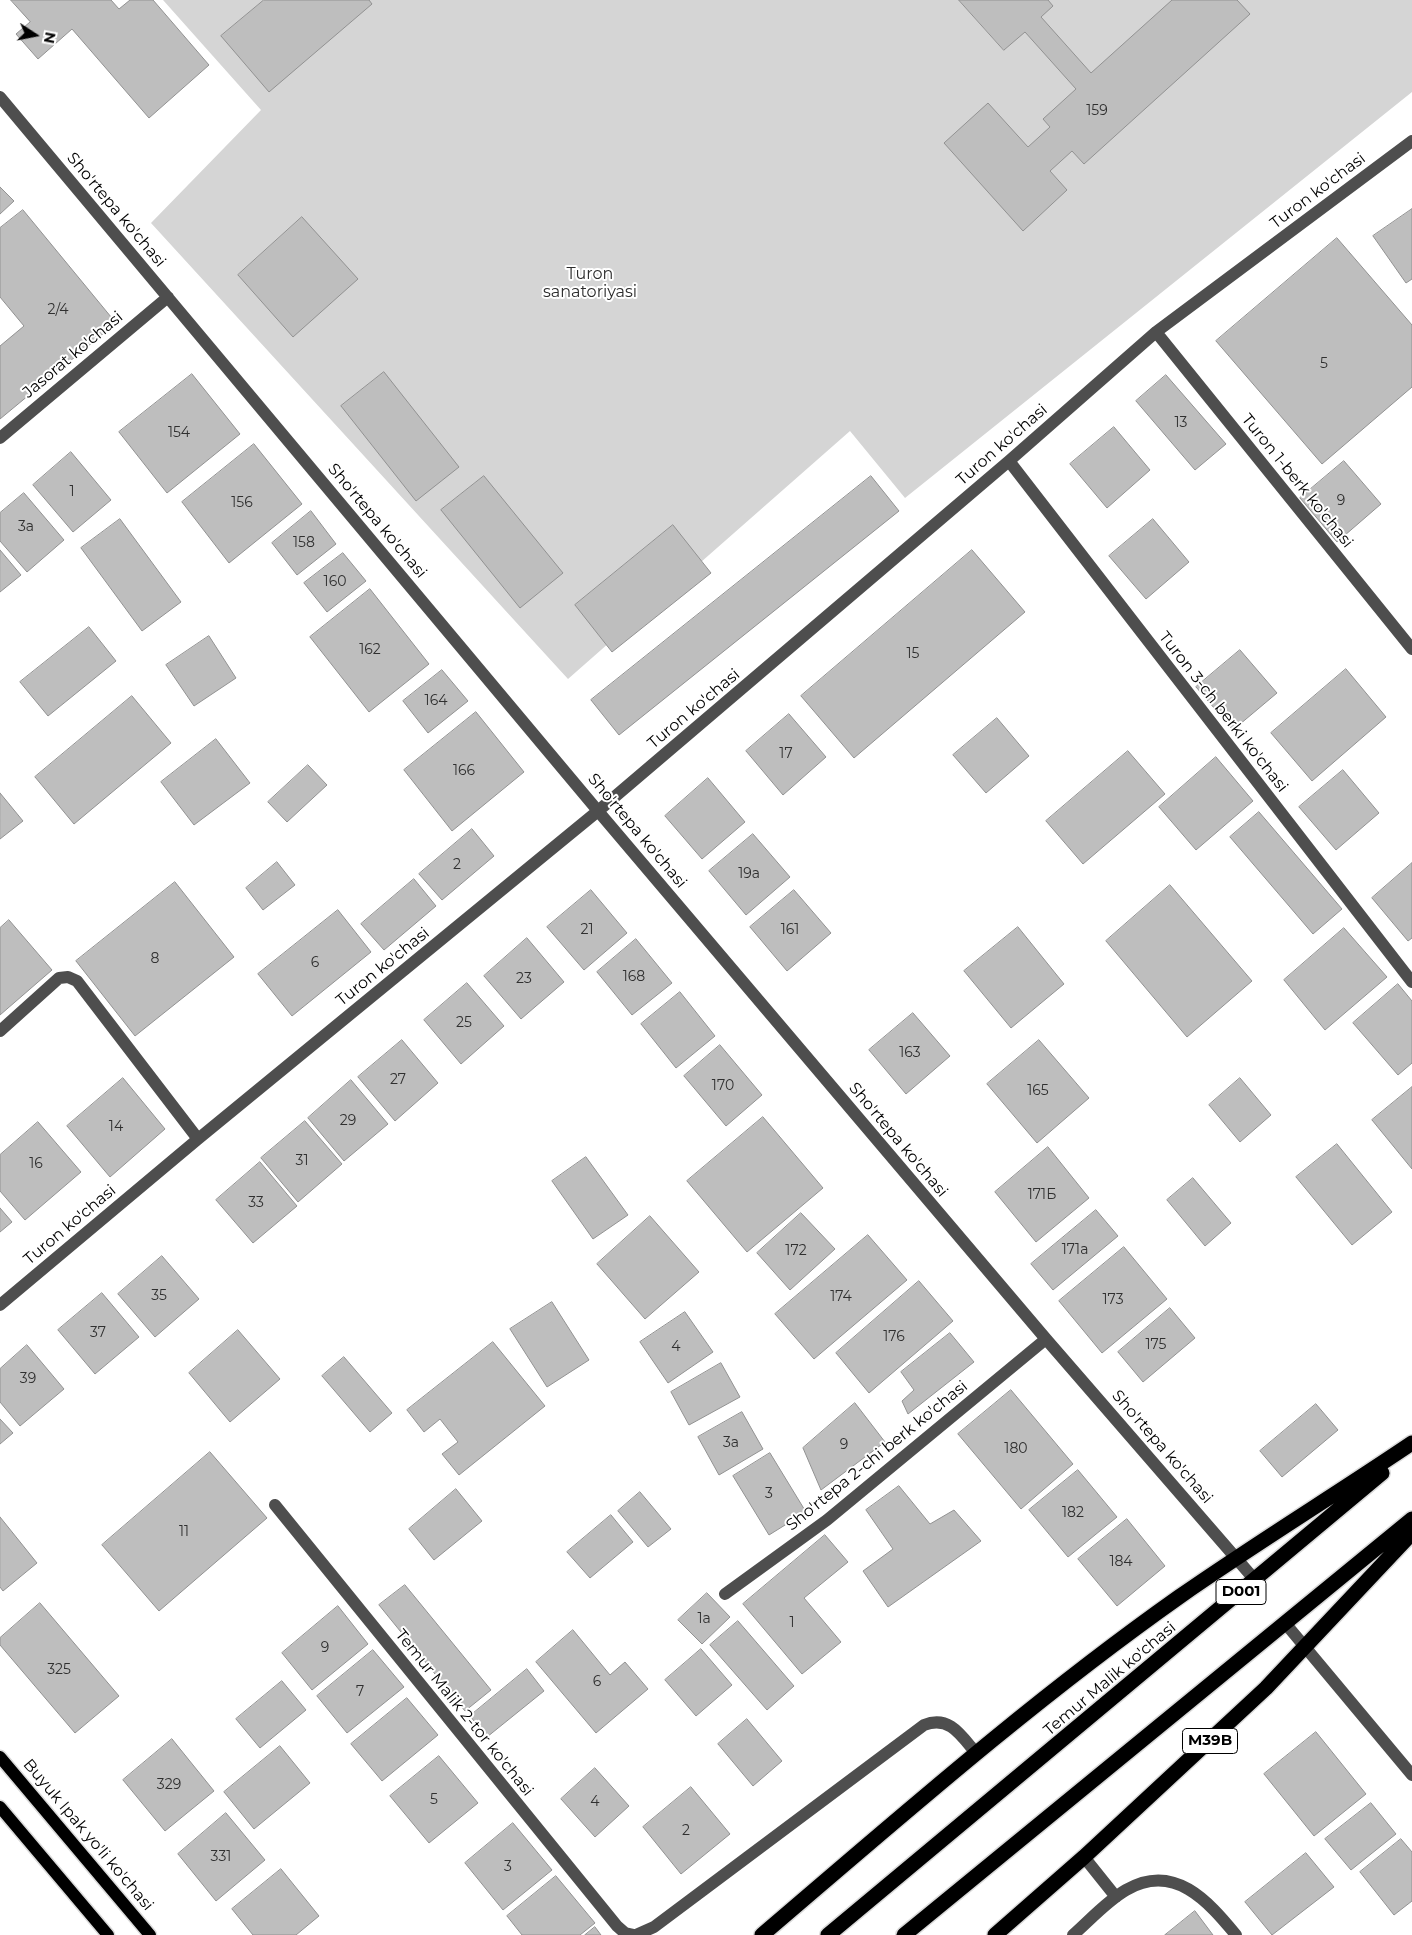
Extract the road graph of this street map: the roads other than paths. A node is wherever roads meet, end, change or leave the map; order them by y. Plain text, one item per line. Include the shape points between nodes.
1 (0, 97) edge
2 (1412, 141) edge
3 (168, 297) junction
4 (1156, 332) junction
5 (0, 438) edge
6 (1009, 461) junction
7 (1412, 649) edge
8 (598, 812) junction
9 (1412, 982) edge
10 (0, 1031) edge
11 (198, 1139) junction
12 (0, 1305) edge
13 (1046, 1339) junction
14 (1412, 1444) edge
15 (1412, 1448) edge
16 (275, 1505) dead end
17 (1412, 1519) edge
18 (1412, 1533) edge
19 (1238, 1559) junction
20 (1255, 1580) junction
21 (725, 1594) dead end
22 (1285, 1623) junction
23 (1305, 1647) junction
24 (975, 1752) junction
25 (0, 1757) edge
26 (1412, 1775) edge
27 (0, 1807) edge
28 (1084, 1857) junction
29 (1116, 1897) junction
30 (108, 1935) edge
31 (150, 1935) edge
32 (635, 1935) edge
33 (762, 1935) edge
34 (828, 1935) edge
35 (904, 1935) edge
36 (994, 1935) edge
37 (1073, 1935) edge
38 (1236, 1935) edge

1 - 3 street, Sho'rtepa ko'chasi
2 - 4 street, Turon ko'chasi
3 - 5 street, Jasorat ko'chasi
3 - 8 street, Sho'rtepa ko'chasi
4 - 6 street, Turon ko'chasi
4 - 7 street, Turon 1-berk ko'chasi
6 - 8 street, Turon ko'chasi
6 - 9 street, Turon 3-ch berki ko'chasi
8 - 11 street, Turon ko'chasi
8 - 13 street, Sho'rtepa ko'chasi
10 - 11 street via 59,978 68,977 77,982
11 - 12 street, Turon ko'chasi
13 - 19 street, Sho'rtepa ko'chasi
13 - 21 street, Sho'rtepa 2-chi berk ko'chasi via 827,1520
14 - 19 highway
15 - 20 highway, Temur Malik ko'chasi / D001
16 - 32 street, Temur Malik 2-tor ko'chasi via 617,1926
17 - 22 highway
18 - 23 highway, M39B
19 - 20 street, Sho'rtepa ko'chasi
19 - 24 highway via 1179,1597
20 - 34 highway, Temur Malik ko'chasi / D001
22 - 23 street
22 - 35 highway
23 - 26 street
23 - 28 highway, M39B via 1266,1688
24 - 32 street, Temur Malik 2-tor ko'chasi via 959,1731 950,1725 933,1722 924,1725 654,1927
24 - 33 highway
25 - 31 main road, Buyuk Ipak yo'li ko'chasi
27 - 30 main road
28 - 29 street
28 - 36 highway, M39B
29 - 37 street
29 - 38 street via 1128,1889 1155,1881 1183,1886 1209,1904

